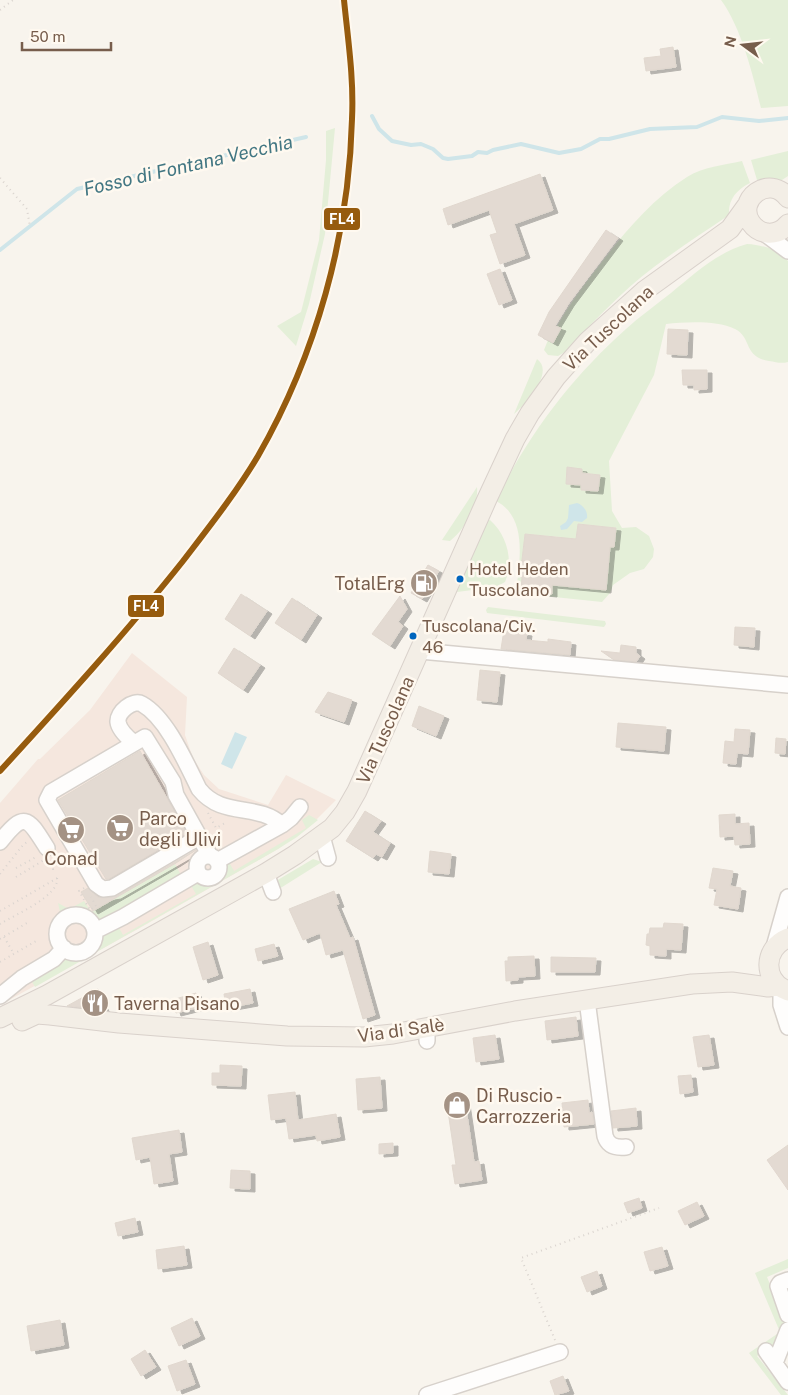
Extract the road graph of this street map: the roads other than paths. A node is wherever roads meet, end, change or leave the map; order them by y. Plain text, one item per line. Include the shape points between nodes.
1 (784, 191) edge
2 (748, 204) junction
3 (788, 224) edge
4 (730, 229) junction
5 (762, 232) junction
6 (788, 251) edge
7 (472, 531) junction
8 (456, 546) dead end
9 (421, 642) junction
10 (788, 685) edge
11 (162, 722) junction
12 (139, 740) junction
13 (300, 808) dead end
14 (282, 825) junction
15 (322, 836) junction
16 (199, 837) junction
17 (0, 842) edge
18 (43, 854) road end
19 (214, 858) junction
20 (328, 858) dead end
21 (266, 873) junction
22 (273, 892) dead end
23 (788, 897) edge
24 (95, 930) junction
25 (781, 942) edge
26 (64, 948) junction
27 (779, 991) edge
28 (47, 995) junction
29 (0, 996) edge
30 (587, 1000) junction
31 (0, 1018) edge
32 (22, 1021) junction
33 (788, 1027) edge
34 (0, 1032) edge
35 (626, 1147) dead end
36 (788, 1280) edge
37 (788, 1315) edge
38 (788, 1330) edge
39 (560, 1352) road end
40 (788, 1382) edge
41 (426, 1395) edge

1 - 2 main road via 760,190
2 - 4 main road, Via Tuscolana
2 - 5 main road via 750,221
3 - 5 main road via 778,232
4 - 5 main road
4 - 7 main road, Via Tuscolana via 633,301 569,362 523,424
5 - 6 street
7 - 8 street
7 - 9 main road, Via Tuscolana
9 - 10 street
9 - 15 main road, Via Tuscolana via 357,791 341,818
11 - 12 street
11 - 12 street via 141,703 129,705 118,722 123,732
11 - 14 street via 206,797 227,808 267,815
12 - 16 street via 173,782 176,795
12 - 16 street via 51,792 46,800 96,884 112,888
13 - 14 street
14 - 19 street
15 - 20 street
15 - 21 main road, Via Tuscolana
16 - 19 street
17 - 18 street via 12,827 28,821
19 - 24 street via 204,856 198,860 198,873
21 - 22 street
21 - 28 main road, Via Tuscolana
23 - 25 street
24 - 26 street via 93,942 86,951 74,953
24 - 26 street via 90,921 81,916 66,919 58,930
25 - 27 main road via 770,954 768,963
26 - 29 street via 54,959
27 - 30 main road, Via di Salè via 732,982 708,983
27 - 33 street
28 - 31 main road, Via Tuscolana
28 - 32 main road, Via Tuscolana
30 - 32 main road, Via di Salè via 502,1013 427,1035 353,1031 287,1036 37,1014
30 - 35 street via 606,1140 614,1146
32 - 34 main road, Via Tuscolana
36 - 37 street via 778,1286
38 - 40 street via 771,1357
39 - 41 street

